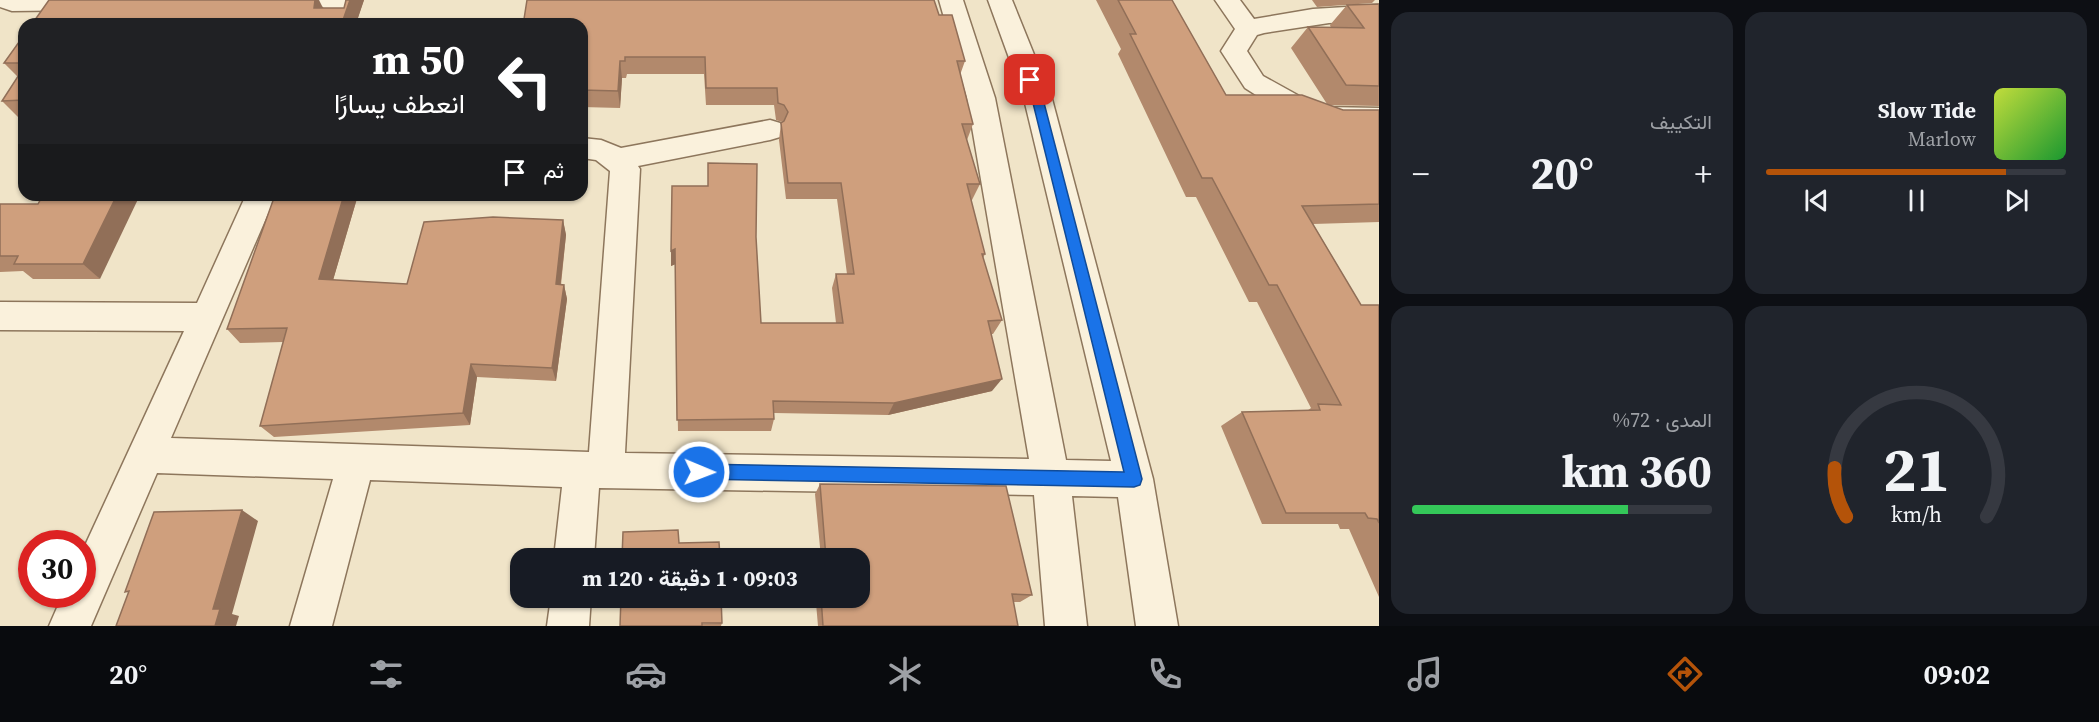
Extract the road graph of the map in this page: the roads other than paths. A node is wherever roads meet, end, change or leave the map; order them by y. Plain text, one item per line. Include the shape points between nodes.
1 (3, 0) edge
2 (327, 0) edge
3 (951, 0) edge
4 (1000, 0) edge
5 (1227, 0) edge
6 (117, 1) edge
7 (1379, 13) edge
8 (340, 18) edge
9 (1248, 28) junction
10 (1379, 118) edge
11 (770, 130) dead end
12 (588, 149) edge
13 (618, 159) junction
14 (258, 201) edge
15 (0, 316) edge
16 (207, 317) junction
17 (146, 455) junction
18 (356, 462) junction
19 (594, 470) junction
20 (1051, 478) junction
21 (1134, 479) junction
22 (576, 548) edge
23 (570, 608) edge
24 (70, 626) edge
25 (311, 626) edge
26 (568, 626) edge
27 (1066, 626) edge
28 (1157, 626) edge

1 - 6 street
2 - 8 street via 340,9
3 - 20 street via 981,98
4 - 21 street via 1038,99
5 - 9 street
7 - 9 street via 1294,17
9 - 10 street via 1234,51 1254,82 1291,104 1324,117
11 - 13 street
12 - 13 street via 607,151
13 - 19 street via 625,169 626,182
14 - 16 street
15 - 16 street
16 - 17 street
17 - 18 street
17 - 24 street
18 - 19 street
18 - 25 street
19 - 20 street
19 - 22 street
20 - 21 street
20 - 27 street
21 - 28 street
23 - 26 street

